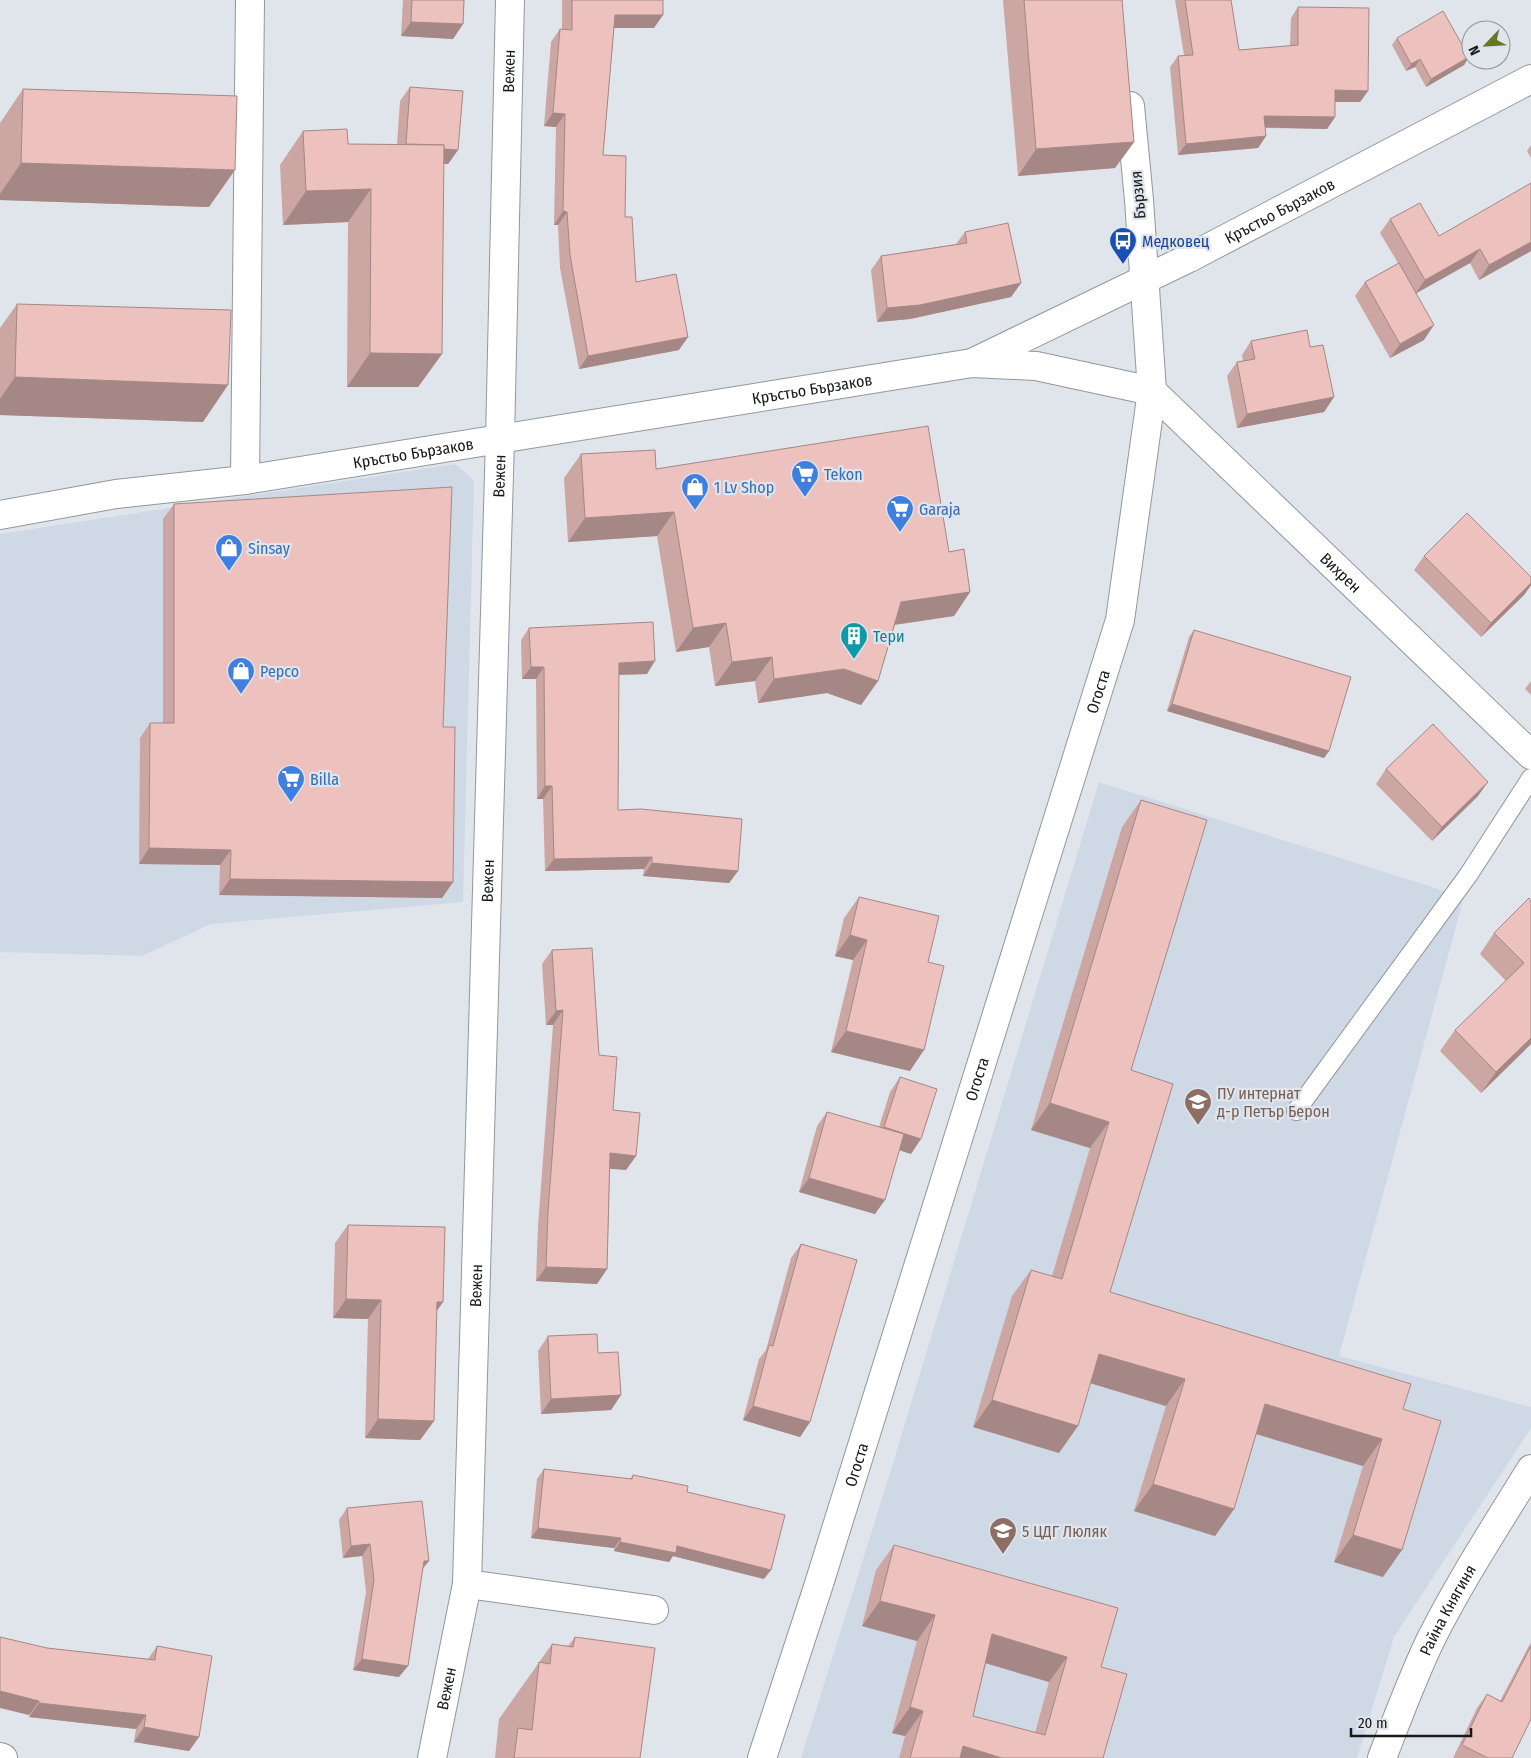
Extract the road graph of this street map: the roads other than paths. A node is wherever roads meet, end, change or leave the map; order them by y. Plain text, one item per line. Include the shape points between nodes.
1 (250, 0) edge
2 (510, 0) edge
3 (1531, 78) edge
4 (1128, 86) edge
5 (1144, 280) junction
6 (972, 363) junction
7 (1152, 391) junction
8 (500, 439) junction
9 (245, 480) junction
10 (0, 514) edge
11 (1531, 755) edge
12 (1531, 778) edge
13 (1296, 1111) dead end
14 (1531, 1469) edge
15 (467, 1584) junction
16 (654, 1610) dead end
17 (432, 1758) edge
18 (762, 1758) edge
19 (1382, 1758) edge

1 - 9 street
2 - 8 street, Вежен
3 - 5 street, Кръстьо Бързаков
4 - 5 street, Бързия
5 - 6 street, Кръстьо Бързаков
5 - 7 street, Бързия
6 - 7 street, Кръстьо Бързаков via 1036,366
6 - 8 street, Кръстьо Бързаков
7 - 11 street, Вихрен
7 - 18 street, Огоста via 1120,620
8 - 9 street, Кръстьо Бързаков
8 - 15 street, Вежен
9 - 10 street, Кръстьо Бързаков via 116,494
12 - 13 lane via 1470,874
14 - 19 street, Райна Княгиня via 1430,1641
15 - 16 street
15 - 17 street, Вежен

